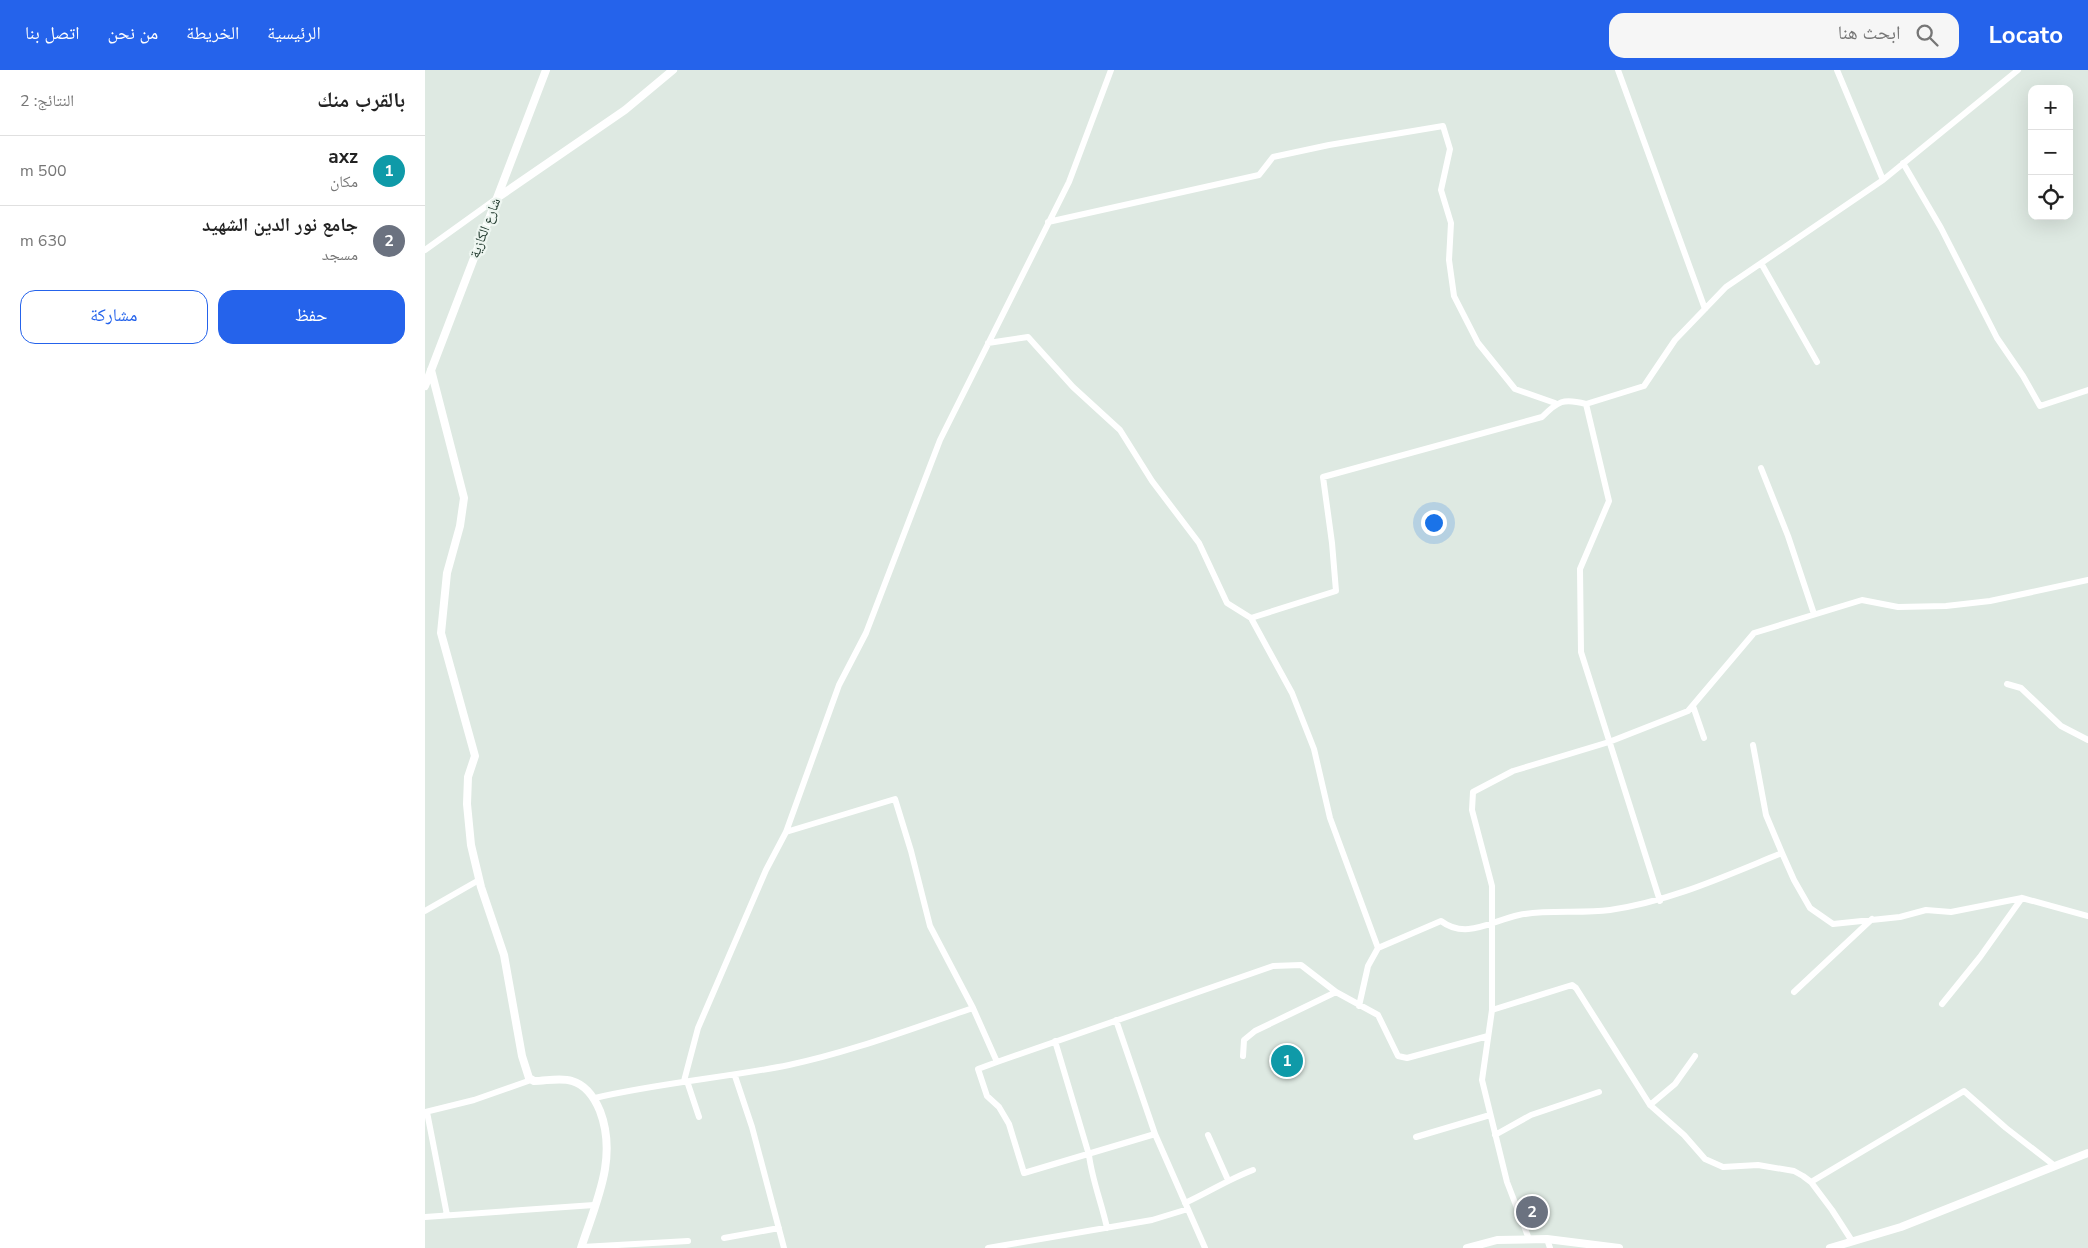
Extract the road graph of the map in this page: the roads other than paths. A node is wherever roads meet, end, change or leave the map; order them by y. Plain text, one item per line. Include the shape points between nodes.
1 (546, 70) edge
2 (673, 70) edge
3 (1111, 70) edge
4 (1618, 70) edge
5 (1837, 70) edge
6 (2018, 70) edge
7 (1903, 163) junction
8 (1883, 180) junction
9 (496, 199) junction
10 (1049, 222) junction
11 (425, 250) edge
12 (1761, 263) junction
13 (1705, 309) junction
14 (988, 343) junction
15 (1817, 362) dead end
16 (431, 370) junction
17 (425, 386) edge
18 (2088, 390) edge
19 (1555, 403) junction
20 (1586, 404) junction
21 (1761, 468) dead end
22 (2088, 580) edge
23 (1814, 614) junction
24 (1251, 618) junction
25 (2007, 684) dead end
26 (1693, 706) junction
27 (1704, 738) dead end
28 (2088, 740) edge
29 (1609, 742) junction
30 (1753, 744) dead end
31 (786, 832) junction
32 (1782, 853) junction
33 (479, 880) junction
34 (2022, 898) junction
35 (1660, 901) junction
36 (425, 910) edge
37 (2088, 916) edge
38 (1872, 920) junction
39 (1491, 923) junction
40 (1378, 948) junction
41 (1336, 992) junction
42 (1795, 992) dead end
43 (1942, 1004) dead end
44 (1359, 1006) junction
45 (973, 1008) junction
46 (1492, 1010) junction
47 (1116, 1020) junction
48 (1488, 1036) junction
49 (1055, 1041) junction
50 (1243, 1056) dead end
51 (1695, 1056) dead end
52 (997, 1062) junction
53 (735, 1076) junction
54 (531, 1080) junction
55 (686, 1081) junction
56 (1599, 1092) dead end
57 (595, 1098) junction
58 (1650, 1104) junction
59 (426, 1112) edge
60 (1490, 1115) junction
61 (699, 1117) dead end
62 (1155, 1134) junction
63 (1208, 1135) dead end
64 (1495, 1135) junction
65 (1416, 1137) dead end
66 (2088, 1152) edge
67 (1089, 1155) junction
68 (2055, 1166) junction
69 (1253, 1170) dead end
70 (1228, 1180) junction
71 (1811, 1182) junction
72 (595, 1205) junction
73 (1187, 1206) junction
74 (447, 1215) junction
75 (425, 1217) edge
76 (779, 1228) junction
77 (1107, 1228) junction
78 (724, 1238) dead end
79 (1529, 1239) junction
80 (1547, 1239) junction
81 (688, 1241) dead end
82 (1851, 1242) junction
83 (1014, 1246) edge
84 (581, 1247) edge
85 (784, 1248) edge
86 (988, 1248) edge
87 (1205, 1248) edge
88 (1467, 1248) edge
89 (1550, 1248) edge
90 (1619, 1248) edge
91 (1830, 1248) edge

1 - 9 street, شارع الكازية
2 - 9 street via 625,110
3 - 10 street via 1069,182
4 - 13 street
5 - 8 street
6 - 7 street
7 - 8 street
7 - 18 street via 1941,228 1997,338 2040,406
8 - 12 street
9 - 11 street
9 - 16 street, شارع الكازية
10 - 14 street
10 - 19 street via 1259,175 1273,157 1443,126 1450,148 1441,190 1451,223 1449,260 1454,296 1478,343 1515,389
12 - 13 street via 1726,287
12 - 15 street
13 - 20 street via 1675,340 1644,386
14 - 24 street via 1028,337 1073,387 1120,430 1152,481 1199,543 1227,603
14 - 31 street via 939,440 866,633 839,685
16 - 17 street, شارع الكازية
16 - 33 street via 464,498 447,574 441,633 475,756 468,777 467,804
19 - 20 street via 1570,400
19 - 24 street via 1541,417 1323,477 1336,590
20 - 29 street via 1609,501 1580,570 1581,652
21 - 23 street
22 - 23 street via 1990,601 1898,607 1862,600
23 - 26 street via 1754,633
24 - 40 street via 1292,693 1314,749 1330,818
25 - 28 street via 2021,688 2061,726
26 - 27 street
26 - 29 street
29 - 35 street
29 - 39 street via 1513,771 1473,792 1472,810 1492,886
30 - 32 street via 1766,815
31 - 45 street via 895,799 928,920
31 - 55 street via 766,870 698,1028
32 - 35 street
32 - 38 street via 1810,908 1833,924
33 - 36 street
33 - 54 street via 504,954 522,1056
34 - 37 street
34 - 38 street via 1951,912 1926,910
34 - 43 street
35 - 39 street via 1608,910 1520,915
38 - 42 street
39 - 40 street via 1468,930 1451,929 1441,921
39 - 46 street
40 - 44 street via 1369,966
41 - 44 street
41 - 47 street via 1301,965 1273,966
41 - 50 street via 1255,1031 1244,1040
44 - 48 street via 1378,1014 1397,1056 1407,1058
45 - 52 street
45 - 53 street via 833,1053
46 - 48 street
46 - 58 street via 1572,985
47 - 49 street
47 - 62 street
48 - 60 street via 1482,1080
49 - 52 street
49 - 67 street
51 - 58 street via 1675,1084
52 - 67 street via 978,1070 987,1096 999,1107 1009,1124 1024,1173
53 - 55 street
53 - 76 street
54 - 57 street via 572,1080
54 - 59 street via 474,1100
55 - 57 street
55 - 61 street
56 - 64 street via 1531,1115
57 - 72 street via 609,1148 607,1167
58 - 71 street via 1705,1159 1714,1164 1723,1167 1758,1165 1794,1171
59 - 74 street
60 - 64 street
60 - 65 street
62 - 67 street
62 - 73 street
63 - 70 street
64 - 79 street via 1507,1182
66 - 68 street
67 - 77 street
68 - 71 street via 1964,1092
68 - 82 street
69 - 70 street
70 - 73 street
71 - 82 street
72 - 74 street
72 - 84 street
73 - 77 street via 1152,1220
73 - 87 street
74 - 75 street
76 - 78 street
76 - 85 street
77 - 83 street
79 - 80 street
79 - 88 street via 1497,1240
80 - 89 street
80 - 90 street
81 - 84 street
82 - 91 street
83 - 86 street

